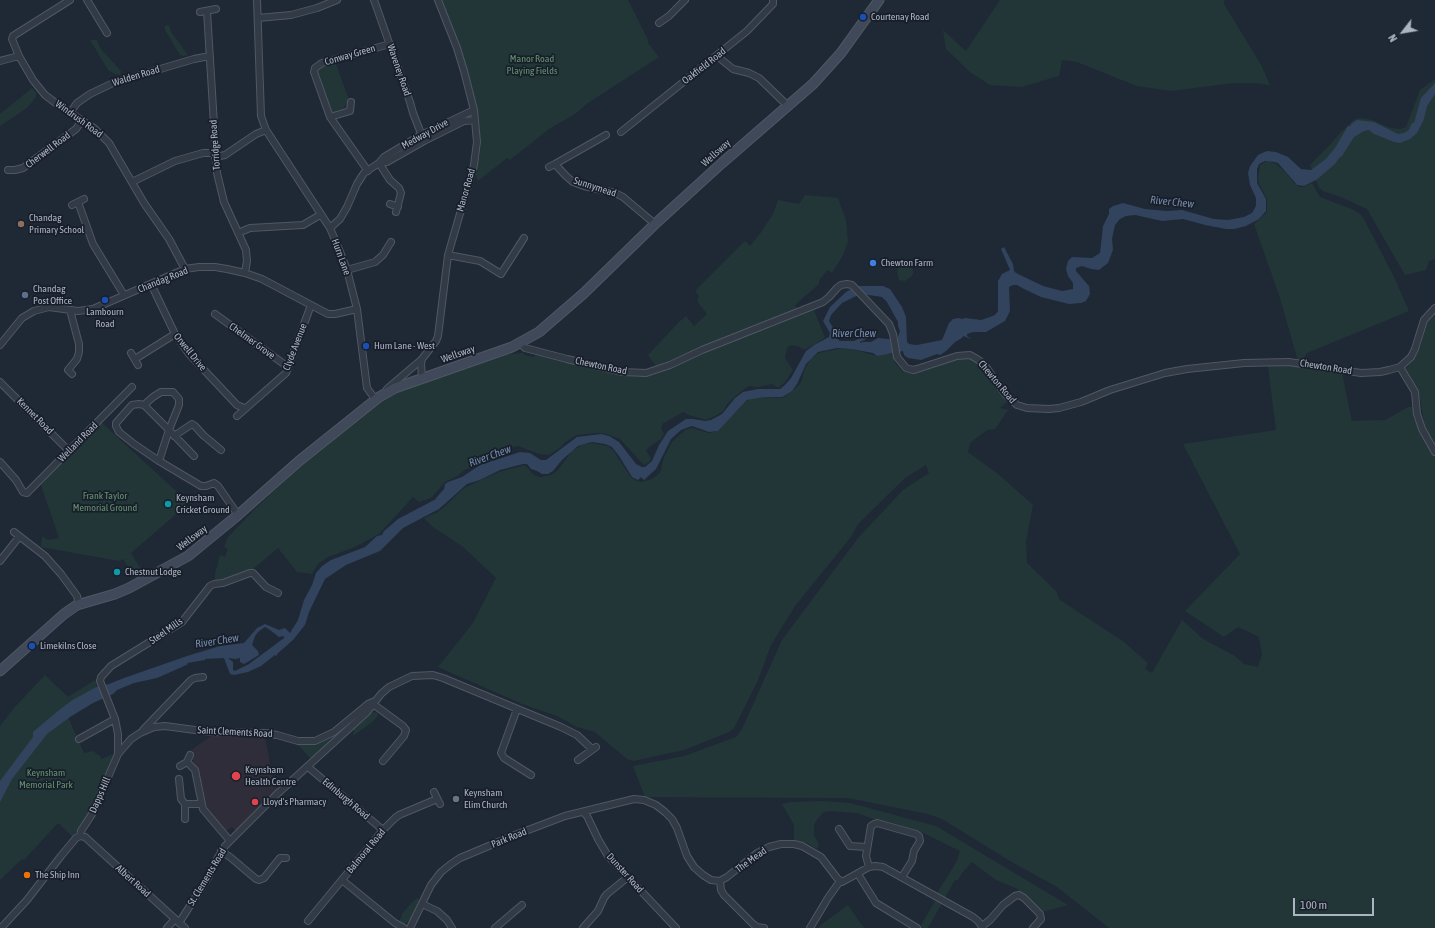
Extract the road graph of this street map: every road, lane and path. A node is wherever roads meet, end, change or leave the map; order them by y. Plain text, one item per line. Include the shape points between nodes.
1 (70, 0) edge
2 (87, 0) edge
3 (257, 0) edge
4 (337, 0) edge
5 (374, 0) edge
6 (438, 0) edge
7 (685, 0) edge
8 (773, 0) edge
9 (879, 0) edge
10 (216, 9) dead end
11 (207, 10) junction
12 (200, 12) dead end
13 (258, 18) junction
14 (659, 23) dead end
15 (107, 33) dead end
16 (390, 44) junction
17 (19, 56) junction
18 (210, 56) junction
19 (717, 56) junction
20 (0, 61) edge
21 (351, 102) dead end
22 (788, 106) junction
23 (474, 110) junction
24 (70, 113) junction
25 (330, 117) junction
26 (82, 120) junction
27 (475, 120) junction
28 (623, 120) dead end
29 (628, 125) junction
30 (266, 130) junction
31 (621, 132) dead end
32 (423, 138) junction
33 (606, 143) dead end
34 (215, 155) junction
35 (379, 163) junction
36 (555, 164) junction
37 (549, 167) dead end
38 (8, 170) dead end
39 (368, 171) junction
40 (132, 182) junction
41 (78, 202) dead end
42 (390, 204) dead end
43 (320, 215) junction
44 (655, 224) junction
45 (330, 228) junction
46 (238, 233) junction
47 (524, 238) dead end
48 (390, 242) dead end
49 (448, 255) junction
50 (185, 269) junction
51 (347, 270) junction
52 (245, 273) junction
53 (151, 284) junction
54 (124, 295) junction
55 (311, 305) junction
56 (1435, 308) edge
57 (357, 309) junction
58 (70, 310) junction
59 (215, 314) dead end
60 (175, 334) junction
61 (522, 342) junction
62 (0, 344) edge
63 (422, 359) junction
64 (138, 365) dead end
65 (288, 367) junction
66 (1400, 367) junction
67 (68, 370) dead end
68 (422, 378) junction
69 (0, 382) edge
70 (132, 387) dead end
71 (377, 398) junction
72 (144, 405) junction
73 (244, 408) junction
74 (237, 416) dead end
75 (169, 430) junction
76 (174, 436) junction
77 (221, 450) dead end
78 (69, 451) junction
79 (1435, 452) edge
80 (194, 456) dead end
81 (159, 461) junction
82 (0, 462) edge
83 (238, 515) junction
84 (14, 532) dead end
85 (19, 537) junction
86 (0, 560) edge
87 (278, 593) dead end
88 (80, 604) junction
89 (0, 671) edge
90 (203, 677) dead end
91 (375, 702) junction
92 (518, 709) junction
93 (115, 719) junction
94 (140, 732) junction
95 (118, 734) junction
96 (131, 739) junction
97 (79, 740) dead end
98 (118, 754) junction
99 (190, 755) dead end
100 (578, 760) dead end
101 (383, 761) dead end
102 (187, 762) junction
103 (180, 766) dead end
104 (308, 767) junction
105 (530, 775) dead end
106 (179, 779) dead end
107 (434, 792) dead end
108 (185, 804) junction
109 (202, 804) junction
110 (584, 813) junction
111 (184, 819) dead end
112 (839, 829) dead end
113 (383, 830) junction
114 (80, 836) junction
115 (230, 841) junction
116 (867, 847) junction
117 (221, 851) junction
118 (286, 858) dead end
119 (869, 867) junction
120 (858, 874) junction
121 (628, 877) junction
122 (902, 878) junction
123 (342, 880) junction
124 (720, 880) junction
125 (840, 881) junction
126 (422, 904) junction
127 (522, 905) dead end
128 (177, 921) junction
129 (308, 921) dead end
130 (982, 927) edge
131 (1, 928) edge
132 (167, 928) edge
133 (185, 928) edge
134 (404, 928) edge
135 (410, 928) edge
136 (452, 928) edge
137 (495, 928) edge
138 (583, 928) edge
139 (676, 928) edge
140 (764, 928) edge
141 (810, 928) edge
142 (917, 928) edge
143 (1033, 928) edge

1 - 17 street, Windrush Road via 16,33 12,39
2 - 15 street
3 - 13 street, Hurn Lane
4 - 13 street via 291,15
5 - 16 street, Waveney Road
6 - 23 street, Manor Road via 457,48
7 - 14 street
8 - 19 street, Oakfield Road via 773,4 747,31
9 - 22 main road, Wellsway via 825,72
10 - 11 street
11 - 12 street
11 - 18 street, Torridge Road
13 - 30 street, Hurn Lane via 261,116
16 - 25 street, Conway Green via 322,63 315,68 314,72
16 - 32 street, Waveney Road
17 - 20 street
17 - 24 street, Windrush Road via 45,95
18 - 24 street, Walden Road via 113,83 77,103
18 - 34 street, Torridge Road
19 - 22 street via 733,69 759,78
19 - 29 street, Oakfield Road
21 - 25 street via 350,111
22 - 44 main road, Wellsway
23 - 27 street, Manor Road
23 - 32 street, Medway Drive
24 - 26 street, Windrush Road
25 - 39 street, Conway Green
26 - 38 street, Cherwell Road via 76,129 23,168
26 - 40 street, Windrush Road via 109,143
27 - 32 street, Medway Drive via 464,121
27 - 49 street, Manor Road via 477,142 474,165
28 - 29 street
29 - 31 street, Oakfield Road
30 - 34 street via 225,155
30 - 43 street, Hurn Lane
32 - 35 street, Medway Drive via 384,157
33 - 36 street via 604,136
34 - 40 street via 203,152 175,161
34 - 46 street, Torridge Road via 221,195
35 - 39 street, Medway Drive
35 - 42 street via 390,180 399,188 401,196 397,210
36 - 37 street
36 - 44 street, Sunnymead via 573,182 623,197
39 - 45 street, Medway Drive via 361,177 340,219
40 - 50 street, Windrush Road
41 - 54 street via 93,244
43 - 45 street, Hurn Lane
43 - 46 street via 303,225 250,228
44 - 61 main road, Wellsway via 583,294 539,332
45 - 51 street, Hurn Lane
46 - 52 street, Torridge Road via 247,255
47 - 49 street via 501,274 480,261
48 - 51 street via 383,255 375,262
49 - 63 street, Manor Road via 438,336
50 - 52 street, Chandag Road via 215,266
50 - 53 street, Chandag Road
51 - 57 street, Hurn Lane
52 - 55 street, Chandag Road via 283,289
53 - 54 street, Chandag Road
53 - 60 street, Orwell Drive
54 - 58 street, Chandag Road via 93,309
55 - 57 street, Chandag Road via 328,314
55 - 65 street, Clyde Avenue
56 - 66 street via 1424,320 1411,357
57 - 71 street, Hurn Lane via 366,384
58 - 62 street, Chandag Road via 49,307 34,311 22,318
58 - 67 street via 79,352 78,359
59 - 65 street, Chelmer Grove
60 - 64 street via 133,356
60 - 73 street, Orwell Drive via 198,364
61 - 66 street, Chewton Road via 526,348 567,359 623,372 646,373 823,302 837,288 847,284 852,285 889,324 898,360 903,365 913,370 961,355 974,356 984,364 1008,398 1017,405 1033,409 1059,408 1153,376 1187,369 1244,363 1288,362 1361,373
61 - 68 main road, Wellsway
63 - 68 street
63 - 71 street, Manor Road
65 - 73 street, Clyde Avenue via 279,380 250,406
66 - 79 street via 1415,392 1417,414 1422,429
68 - 71 main road, Wellsway
69 - 78 street, Kennet Road
70 - 78 street, Welland Road
71 - 83 main road, Wellsway via 299,461
72 - 75 street
72 - 75 street via 161,392 173,392 179,399
72 - 81 street via 132,405 116,426 119,432
73 - 74 street, Clyde Avenue
75 - 76 street
75 - 81 street
76 - 77 street via 192,424
76 - 80 street
78 - 82 street, Welland Road via 25,493
81 - 83 street via 201,486 214,483
83 - 88 main road, Wellsway via 188,556 115,594
84 - 85 street
85 - 86 street
85 - 88 street via 45,556 77,596
87 - 93 street, Steel Mills via 266,587 252,573 210,586 182,622 111,666 101,677 101,684
88 - 89 main road, Wellsway via 68,611
90 - 94 street via 191,680
91 - 92 street, Saint Clements Road via 389,687 400,681 412,676 433,675
91 - 94 street, Saint Clements Road via 368,704 334,732 315,741 298,741 266,733 210,732 165,726
91 - 101 street via 406,730
91 - 104 street, Saint Clements Road
92 - 100 street, Saint Clements Road via 577,735 594,748
92 - 105 street via 501,754
93 - 95 street, Steel Mills
93 - 97 street
94 - 96 street, Saint Clements Road
95 - 96 street via 125,740
95 - 98 street, Dapps Hill
96 - 98 street, Dapps Hill
98 - 114 street, Dapps Hill
99 - 102 street
102 - 103 street
102 - 109 street via 196,770
104 - 113 street, Edinburgh Road
104 - 115 street, St. Clements Road
106 - 108 street via 181,799
107 - 113 street, Balmoral Road via 438,802 398,815
108 - 109 street
108 - 111 street
109 - 115 street via 206,813
110 - 121 street, Dunster Road via 608,856
110 - 124 street, Park Road via 634,799 656,805 672,819 687,856 694,866 707,878
110 - 126 street, Park Road via 565,816 460,858 441,872
112 - 116 street via 850,846
113 - 123 street, Balmoral Road
114 - 128 street, Albert Road via 86,837
114 - 131 street, Dapps Hill
115 - 117 street, St. Clements Road
116 - 119 street
116 - 122 street via 871,826 878,822 919,836 920,841 912,861
117 - 118 street via 259,880 264,878 280,858
117 - 128 street, St. Clements Road via 209,876
119 - 120 street
119 - 122 street via 883,867
120 - 125 street via 844,882
120 - 142 street via 876,903
121 - 138 street via 604,898 598,911
121 - 139 street, Dunster Road
122 - 130 street via 973,917
123 - 129 street, Balmoral Road
123 - 134 street
124 - 125 street, The Mead via 727,878 763,849 781,844 802,846 812,850
124 - 140 street via 724,895 753,924
125 - 141 street
126 - 135 street, Park Road
126 - 136 street via 437,911
127 - 137 street
128 - 132 street, St. Clements Road
128 - 133 street, Albert Road
130 - 143 street via 1003,905 1019,895 1040,914 1041,920

